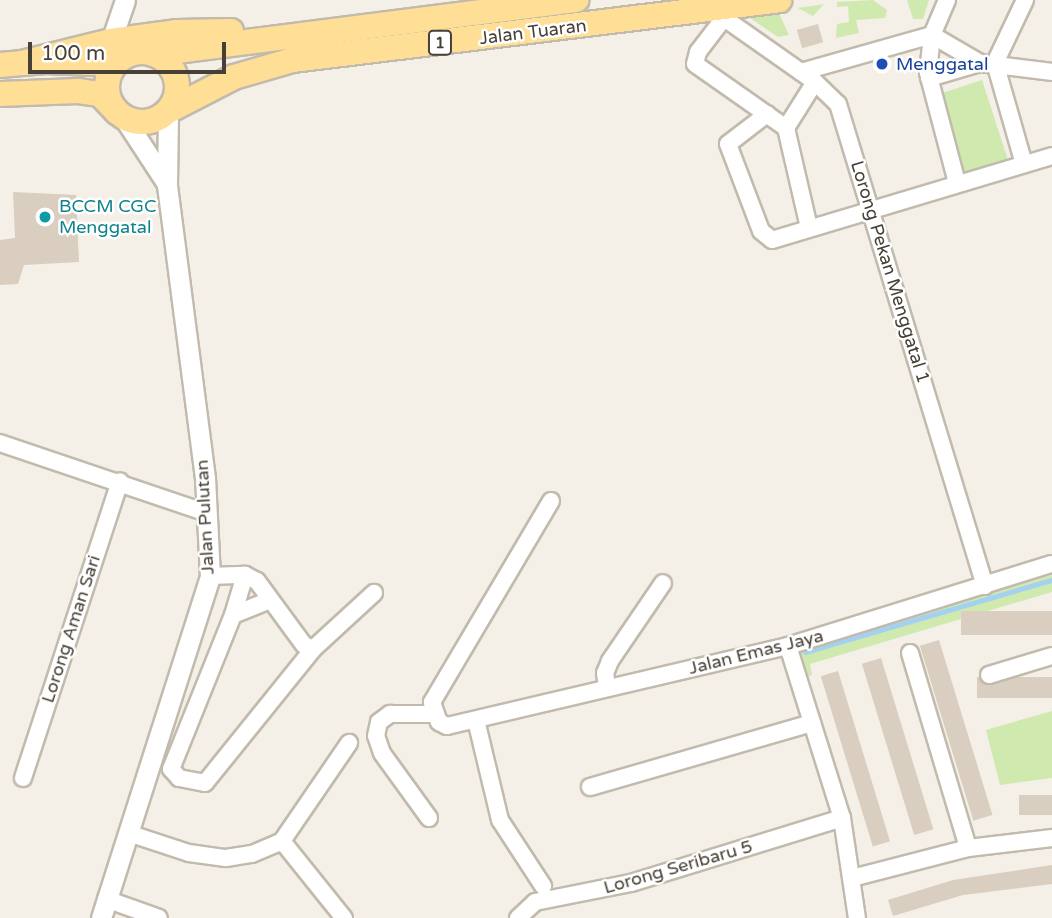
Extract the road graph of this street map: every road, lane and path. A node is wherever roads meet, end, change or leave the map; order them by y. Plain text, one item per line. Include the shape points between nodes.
1 (577, 0) edge
2 (779, 0) edge
3 (1025, 0) edge
4 (125, 1) edge
5 (944, 2) edge
6 (722, 13) junction
7 (610, 23) junction
8 (332, 29) junction
9 (933, 35) junction
10 (150, 45) junction
11 (113, 53) junction
12 (988, 63) junction
13 (11, 64) edge
14 (801, 72) junction
15 (1052, 72) edge
16 (929, 78) junction
17 (815, 82) junction
18 (0, 94) edge
19 (169, 111) junction
20 (767, 114) junction
21 (121, 115) junction
22 (786, 128) junction
23 (1052, 156) edge
24 (1024, 164) junction
25 (957, 183) junction
26 (167, 185) junction
27 (871, 209) junction
28 (809, 228) junction
29 (0, 443) edge
30 (120, 481) junction
31 (551, 501) dead end
32 (207, 513) junction
33 (1052, 564) edge
34 (245, 575) junction
35 (210, 576) junction
36 (663, 583) dead end
37 (985, 586) junction
38 (374, 593) dead end
39 (270, 600) junction
40 (233, 615) junction
41 (788, 646) junction
42 (313, 649) junction
43 (910, 653) dead end
44 (1052, 656) edge
45 (989, 675) dead end
46 (607, 687) junction
47 (435, 714) junction
48 (475, 720) junction
49 (812, 723) junction
50 (349, 743) dead end
51 (23, 778) dead end
52 (590, 787) dead end
53 (429, 818) dead end
54 (842, 818) junction
55 (128, 833) junction
56 (1052, 838) edge
57 (282, 841) junction
58 (968, 848) junction
59 (852, 878) junction
60 (543, 886) dead end
61 (106, 899) junction
62 (101, 918) edge
63 (159, 918) edge
64 (344, 918) edge
65 (518, 918) edge
66 (857, 918) edge

1 - 8 main road, Jalan Tuaran / 1
2 - 6 main road, Jalan Tuaran / 1
3 - 12 street
4 - 10 street
4 - 11 street
5 - 9 street
6 - 7 main road, Jalan Tuaran / 1
6 - 14 street, Lorong Pekan Menggatal 1
6 - 20 street via 695,64
7 - 8 main road via 625,17 627,9 621,5 356,37
7 - 19 main road, Jalan Tuaran / 1 via 293,60 234,77
8 - 10 main road, Jalan Tuaran / 1
9 - 12 street
9 - 14 street
9 - 16 street
10 - 11 main road, 1 via 134,53
10 - 19 main road via 177,77 177,94
11 - 13 main road
11 - 21 main road via 107,89
12 - 15 street
12 - 16 street
12 - 24 street
14 - 17 street, Lorong Pekan Menggatal 1
16 - 25 street
17 - 22 street
17 - 27 street, Lorong Pekan Menggatal 1 via 838,104
18 - 21 main road via 100,94
19 - 21 main road, 1 via 147,122
19 - 26 street, Jalan Pulutan
20 - 22 street
20 - 28 street via 728,144 764,236 772,240
21 - 26 street, Jalan Pulutan
22 - 28 street
23 - 24 street
24 - 25 street
25 - 27 street
26 - 32 street, Jalan Pulutan
27 - 28 street
27 - 37 street, Lorong Pekan Menggatal 1
29 - 30 street
30 - 32 street
30 - 51 street, Lorong Aman Sari
31 - 47 street via 432,702
32 - 35 street, Jalan Pulutan
33 - 37 street, Jalan Emas Jaya
34 - 35 street
34 - 39 street via 257,581
34 - 40 street
35 - 55 street, Jalan Pulutan
36 - 46 street via 610,661 605,673
37 - 41 street, Jalan Emas Jaya
38 - 42 street
39 - 40 street
39 - 42 street via 304,645
40 - 42 street via 171,763 179,778 205,783
41 - 46 street, Jalan Emas Jaya
41 - 49 street
43 - 58 street
44 - 45 street
46 - 48 street, Jalan Emas Jaya
47 - 48 street, Jalan Emas Jaya via 439,722 455,726
47 - 53 street via 390,714 379,722 376,736 382,753
48 - 60 street via 500,820
49 - 52 street
49 - 54 street
50 - 57 street
54 - 59 street
54 - 65 street, Lorong Seribaru 5 via 631,883 535,902
55 - 57 street via 189,853 226,858 252,855
55 - 61 street, Jalan Pulutan
56 - 58 street
57 - 64 street
58 - 59 street
59 - 66 street
61 - 62 street, Jalan Pulutan
61 - 63 street

